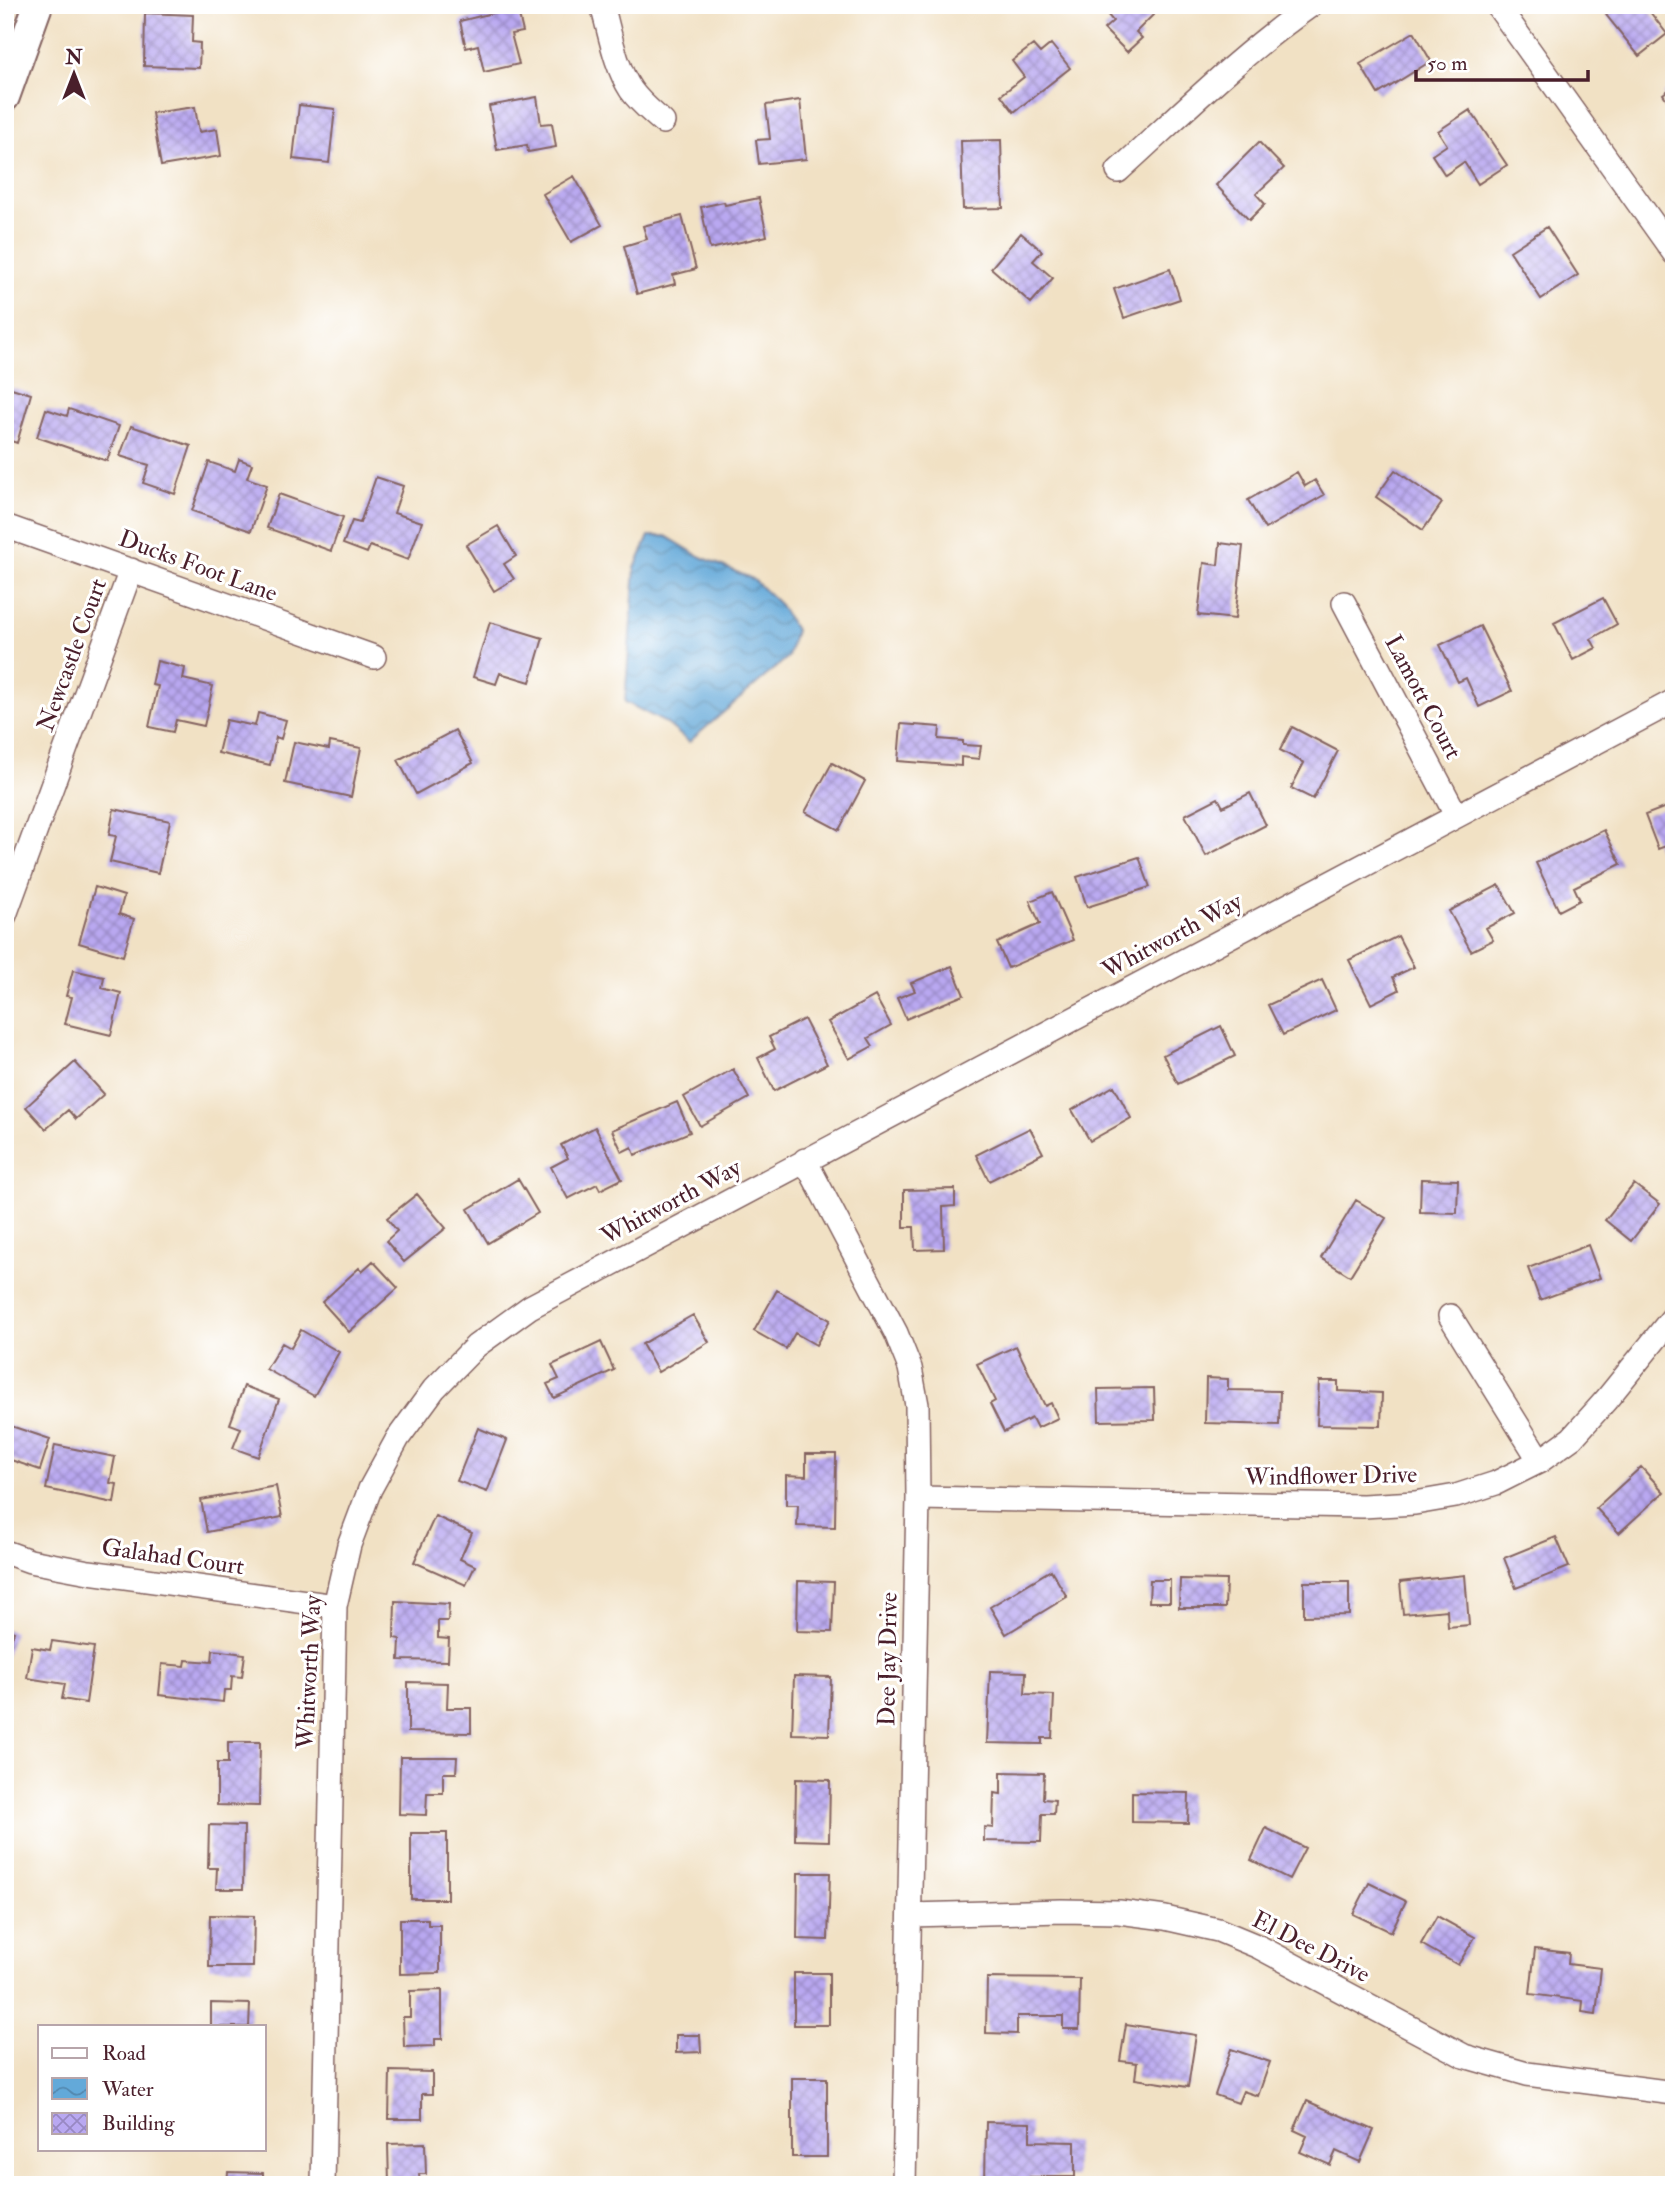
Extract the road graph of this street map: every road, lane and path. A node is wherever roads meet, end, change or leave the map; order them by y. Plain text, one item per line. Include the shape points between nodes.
1 (38, 5) edge
2 (602, 5) edge
3 (1311, 5) edge
4 (1497, 5) edge
5 (5, 97) edge
6 (663, 122) dead end
7 (1118, 172) dead end
8 (1674, 253) edge
9 (5, 526) edge
10 (131, 570) junction
11 (1344, 603) dead end
12 (374, 657) dead end
13 (1674, 701) edge
14 (1456, 815) junction
15 (5, 915) edge
16 (806, 1160) junction
17 (1450, 1316) dead end
18 (1674, 1316) edge
19 (1540, 1461) junction
20 (918, 1498) junction
21 (5, 1552) edge
22 (335, 1606) junction
23 (910, 1915) junction
24 (1674, 2093) edge
25 (323, 2185) edge
26 (904, 2185) edge

1 - 5 street
2 - 6 street via 630,89
3 - 7 street via 1234,66
4 - 8 street
9 - 10 street, Ducks Foot Lane
10 - 12 street, Ducks Foot Lane
10 - 15 street, Newcastle Court
11 - 14 street, Lamott Court
13 - 14 street, Whitworth Way
14 - 16 street, Whitworth Way
16 - 20 street, Dee Jay Drive via 910,1368 917,1405
16 - 22 street, Whitworth Way via 530,1307 475,1346 398,1438 370,1489 349,1545
17 - 19 street
18 - 19 street, Windflower Drive via 1572,1438
19 - 20 street, Windflower Drive via 1496,1483 1415,1503 1363,1506
20 - 23 street, Dee Jay Drive
21 - 22 street, Galahad Court via 89,1572
22 - 25 street, Whitworth Way
23 - 24 street, El Dee Drive via 1119,1912 1218,1930 1259,1947 1464,2056 1527,2074
23 - 26 street, Dee Jay Drive

